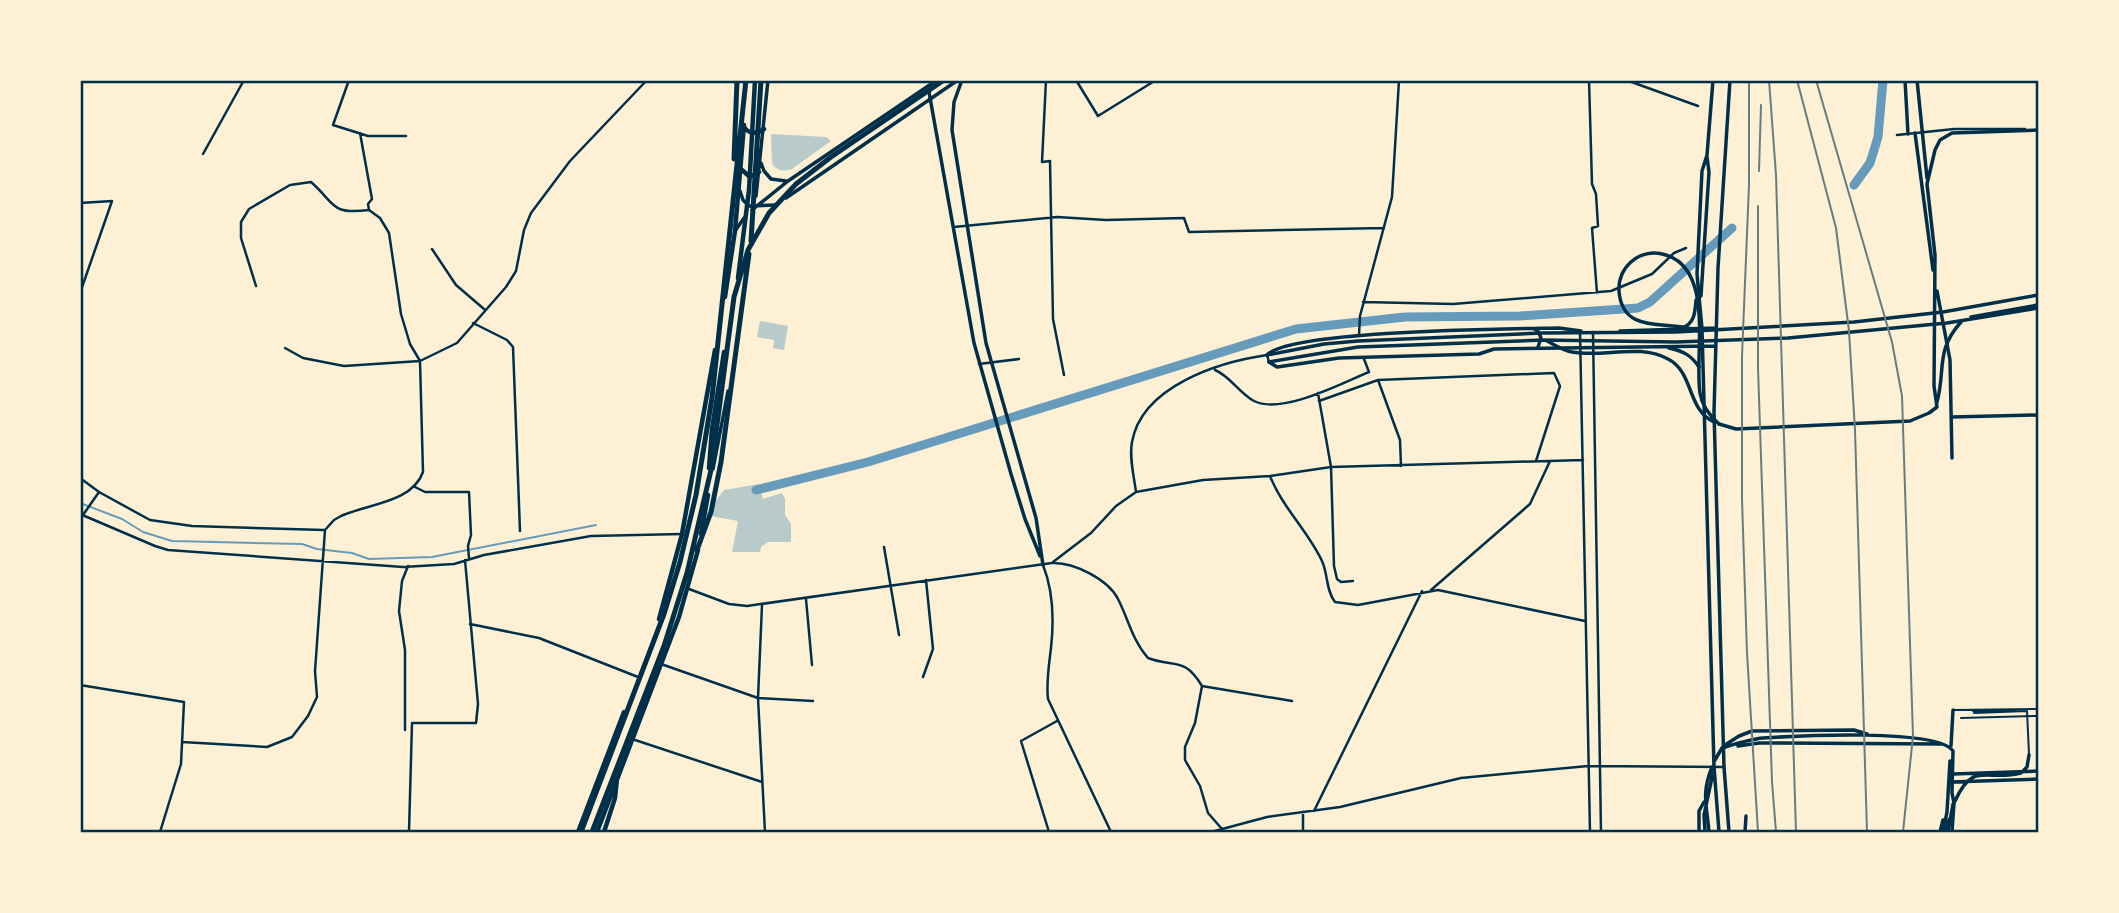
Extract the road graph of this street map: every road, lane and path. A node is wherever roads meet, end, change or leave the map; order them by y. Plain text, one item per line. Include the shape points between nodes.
1 (244, 80) edge
2 (349, 80) edge
3 (647, 80) edge
4 (737, 80) edge
5 (746, 80) edge
6 (755, 80) edge
7 (761, 80) edge
8 (768, 80) edge
9 (936, 80) edge
10 (944, 80) edge
11 (960, 80) edge
12 (1046, 80) edge
13 (1076, 80) edge
14 (1156, 80) edge
15 (1399, 80) edge
16 (1590, 80) edge
17 (1626, 80) edge
18 (1713, 80) edge
19 (1730, 80) edge
20 (1905, 80) edge
21 (1917, 80) edge
22 (928, 86) junction
23 (930, 99) junction
24 (1698, 106) dead end
25 (744, 126) junction
26 (764, 129) junction
27 (2039, 129) edge
28 (360, 133) junction
29 (1915, 133) junction
30 (1908, 134) junction
31 (1897, 135) dead end
32 (407, 136) dead end
33 (203, 154) dead end
34 (1707, 155) junction
35 (761, 161) junction
36 (741, 170) junction
37 (759, 172) junction
38 (788, 181) junction
39 (1927, 184) junction
40 (740, 189) junction
41 (80, 203) edge
42 (777, 205) junction
43 (755, 207) junction
44 (369, 210) junction
45 (732, 211) junction
46 (1049, 218) junction
47 (966, 225) junction
48 (953, 227) junction
49 (1384, 228) junction
50 (735, 231) junction
51 (1686, 248) dead end
52 (432, 249) dead end
53 (733, 250) junction
54 (748, 253) junction
55 (256, 285) dead end
56 (1698, 287) junction
57 (80, 293) edge
58 (1597, 293) junction
59 (2039, 295) edge
60 (1363, 302) junction
61 (2039, 307) edge
62 (484, 310) junction
63 (1699, 316) junction
64 (473, 323) junction
65 (1534, 328) junction
66 (1716, 328) junction
67 (1702, 329) junction
68 (1671, 330) junction
69 (1694, 330) junction
70 (1580, 331) junction
71 (1593, 331) junction
72 (1359, 336) junction
73 (1543, 340) junction
74 (1580, 346) junction
75 (1593, 346) junction
76 (1663, 346) junction
77 (1703, 346) junction
78 (1715, 346) junction
79 (1538, 347) junction
80 (285, 348) dead end
81 (1267, 355) junction
82 (1363, 357) junction
83 (1019, 359) dead end
84 (420, 360) junction
85 (990, 362) junction
86 (1269, 362) junction
87 (979, 364) junction
88 (1212, 369) junction
89 (1703, 375) junction
90 (1064, 376) dead end
91 (1378, 380) junction
92 (1318, 393) junction
93 (1319, 401) junction
94 (1937, 402) junction
95 (2039, 415) edge
96 (1951, 417) junction
97 (1594, 418) junction
98 (1582, 419) junction
99 (1719, 424) junction
100 (1952, 458) dead end
101 (1583, 460) junction
102 (1536, 461) junction
103 (1550, 461) junction
104 (1401, 466) junction
105 (1331, 467) junction
106 (1270, 476) junction
107 (80, 478) edge
108 (415, 487) junction
109 (99, 492) junction
110 (708, 492) junction
111 (1136, 492) junction
112 (82, 514) edge
113 (325, 530) junction
114 (520, 531) dead end
115 (682, 534) junction
116 (884, 547) dead end
117 (467, 558) junction
118 (321, 562) junction
119 (1043, 565) junction
120 (408, 566) junction
121 (687, 573) junction
122 (926, 580) junction
123 (1353, 581) dead end
124 (890, 585) junction
125 (688, 589) junction
126 (1431, 590) junction
127 (1422, 591) junction
128 (806, 599) junction
129 (762, 605) junction
130 (1585, 621) junction
131 (470, 624) junction
132 (900, 635) dead end
133 (661, 664) junction
134 (812, 665) dead end
135 (638, 677) junction
136 (923, 677) dead end
137 (80, 685) edge
138 (1202, 686) junction
139 (758, 698) junction
140 (813, 701) dead end
141 (1292, 701) dead end
142 (2036, 709) edge
143 (1953, 710) joint
144 (2036, 716) dead end
145 (1961, 718) dead end
146 (1058, 721) junction
147 (405, 730) dead end
148 (1872, 736) junction
149 (631, 739) junction
150 (182, 742) junction
151 (1946, 744) junction
152 (1722, 748) junction
153 (2029, 755) joint
154 (1588, 766) junction
155 (1600, 766) junction
156 (1714, 767) junction
157 (1724, 767) junction
158 (2039, 771) edge
159 (1950, 774) junction
160 (1956, 774) junction
161 (617, 776) junction
162 (2039, 779) edge
163 (762, 782) junction
164 (1952, 782) junction
165 (1948, 799) junction
166 (1704, 802) junction
167 (1954, 803) junction
168 (1314, 811) junction
169 (1303, 812) junction
170 (1746, 816) dead end
171 (1222, 829) junction
172 (594, 831) edge
173 (160, 832) edge
174 (409, 832) edge
175 (580, 832) edge
176 (604, 832) edge
177 (765, 832) edge
178 (1049, 832) edge
179 (1111, 832) edge
180 (1211, 832) edge
181 (1303, 832) edge
182 (1590, 832) edge
183 (1601, 832) edge
184 (1699, 832) edge
185 (1707, 832) edge
186 (1719, 832) edge
187 (1729, 832) edge
188 (1743, 832) edge
189 (1945, 832) edge

1 - 33 street
2 - 28 street via 333,125
3 - 62 street via 570,161 531,213 516,271
4 - 45 highway
5 - 25 highway
5 - 45 highway
6 - 110 highway via 746,224 715,408
7 - 121 highway via 752,230 729,409 712,505
8 - 26 street
9 - 22 street
10 - 121 highway via 796,184 754,237 734,297 714,450
11 - 23 street
11 - 47 street via 952,130
12 - 46 street via 1042,162 1050,162
13 - 14 street via 1098,116
15 - 49 street via 1394,186
16 - 58 street
17 - 24 street
18 - 34 street
19 - 66 street
20 - 30 street
21 - 39 street
22 - 23 street
22 - 38 street
23 - 42 street
23 - 48 street
25 - 26 highway via 751,133
25 - 36 highway
26 - 35 street
27 - 29 street
27 - 39 street via 1952,134 1940,140
28 - 32 street
28 - 44 street via 372,199
29 - 30 street
29 - 96 street via 1950,360
30 - 31 street
34 - 56 street via 1702,171
34 - 63 street
35 - 37 street
35 - 38 street via 771,179
36 - 37 highway via 750,177
36 - 40 highway
37 - 43 street
38 - 43 street
39 - 94 street via 1935,255
40 - 43 street via 745,203
40 - 50 highway
41 - 57 street via 112,201
42 - 43 street
42 - 54 street via 762,220
43 - 50 street
43 - 54 street
44 - 55 street via 337,209 305,182 290,185 249,209 241,222 241,238
44 - 84 street via 389,233 401,314
45 - 175 highway via 710,410 690,525 656,638
46 - 47 street
46 - 49 street via 1184,218 1189,232
46 - 90 street via 1052,319
47 - 48 street
47 - 85 street
48 - 87 street
49 - 60 street
50 - 53 highway
51 - 58 street via 1651,274
52 - 62 street via 456,285
53 - 54 highway via 743,241
53 - 115 highway
54 - 110 street via 721,436
56 - 67 street
56 - 68 street via 1692,320
58 - 60 street via 1453,304
59 - 69 street via 1854,322
60 - 72 street
61 - 73 street via 1924,326 1788,338
61 - 94 street via 1960,323 1943,351
62 - 64 street
63 - 69 street via 1694,284 1675,258 1651,253 1633,260 1622,274 1619,293 1631,315 1642,323
63 - 99 street via 1700,391 1705,407
64 - 84 street via 457,343
64 - 114 street via 513,347
65 - 70 street
65 - 72 street
65 - 79 street via 1541,338
66 - 67 street
66 - 78 street
67 - 68 street
67 - 77 street
68 - 71 street
69 - 81 street via 1359,341
70 - 71 street
70 - 74 street
71 - 75 street
72 - 81 street via 1289,345
73 - 86 street via 1358,347
73 - 99 street via 1572,352 1637,351 1667,358 1681,370 1702,414
74 - 75 street
74 - 79 street
74 - 98 street
75 - 76 street
75 - 97 street
76 - 77 street
76 - 89 street via 1691,356
77 - 78 street
77 - 89 street
78 - 157 street
79 - 82 street via 1479,354
80 - 84 street via 303,358 345,366
81 - 86 street
81 - 88 street
82 - 86 street via 1277,367
82 - 92 street via 1369,372
83 - 85 street
84 - 108 street via 423,472
85 - 87 street
85 - 119 street via 1036,518
87 - 119 street
88 - 92 street via 1258,403 1283,403
88 - 111 street via 1171,388 1141,421 1132,444
89 - 156 street
91 - 93 street
91 - 102 street via 1554,373 1560,386
91 - 104 street via 1400,440
92 - 93 street
93 - 105 street
94 - 99 street via 1929,414 1910,421 1736,429
95 - 96 street
96 - 100 street
97 - 98 street
97 - 155 street
98 - 101 street
101 - 103 street
101 - 130 street
102 - 103 street
102 - 104 street
103 - 126 street via 1530,504
104 - 105 street
105 - 106 street
105 - 123 street via 1334,566 1337,579
106 - 111 street via 1203,480
106 - 127 street via 1321,559 1335,602 1359,605
107 - 109 street
108 - 113 street via 341,516
108 - 117 street via 425,492 469,492
109 - 112 street
109 - 113 street via 150,520 192,526
110 - 125 highway
111 - 119 street via 1067,553
112 - 118 street via 168,550
113 - 118 street
115 - 117 street via 591,536
115 - 135 highway
116 - 124 street
117 - 120 street
117 - 131 street
118 - 120 street
118 - 150 street via 317,697 292,737 267,747
119 - 122 street
119 - 138 street via 1072,566 1107,586 1148,658 1183,665
119 - 146 street via 1051,597 1047,690
120 - 147 street via 399,611 405,650
121 - 172 highway
122 - 124 street
122 - 136 street via 933,649
124 - 128 street
124 - 132 street
125 - 129 street via 738,606
125 - 133 highway
126 - 127 street
126 - 130 street
127 - 168 street
128 - 129 street
128 - 134 street
129 - 139 street
130 - 154 street
131 - 135 street via 539,638
131 - 174 street via 476,723 412,723
133 - 139 street
133 - 149 highway
135 - 175 highway
137 - 150 street via 184,702
138 - 141 street
138 - 171 street via 1185,760 1208,813
139 - 140 street
139 - 163 street
142 - 143 lane
142 - 153 lane via 1974,712 2026,711
143 - 159 street
144 - 145 lane
146 - 178 street via 1021,741
146 - 179 street
148 - 151 street
148 - 152 street via 1760,738
148 - 152 street via 1854,730 1765,730 1739,736
149 - 161 highway
149 - 163 street
150 - 173 street via 181,764
151 - 152 street via 1759,743
151 - 167 street via 1953,751
152 - 166 street
153 - 167 street via 2021,773 1966,780
154 - 155 street
154 - 168 street via 1461,778
154 - 182 street
155 - 156 street
155 - 183 street
156 - 157 street
156 - 185 street via 1704,815
156 - 186 street
157 - 187 street
158 - 160 street
159 - 160 street
159 - 164 street
160 - 164 street
161 - 172 highway
161 - 176 highway
162 - 164 street
163 - 177 street
164 - 165 street
164 - 189 street
165 - 189 street
165 - 189 street
166 - 184 street
166 - 185 street
167 - 189 street
168 - 169 street
169 - 171 street
169 - 181 street
170 - 188 street
171 - 180 street

